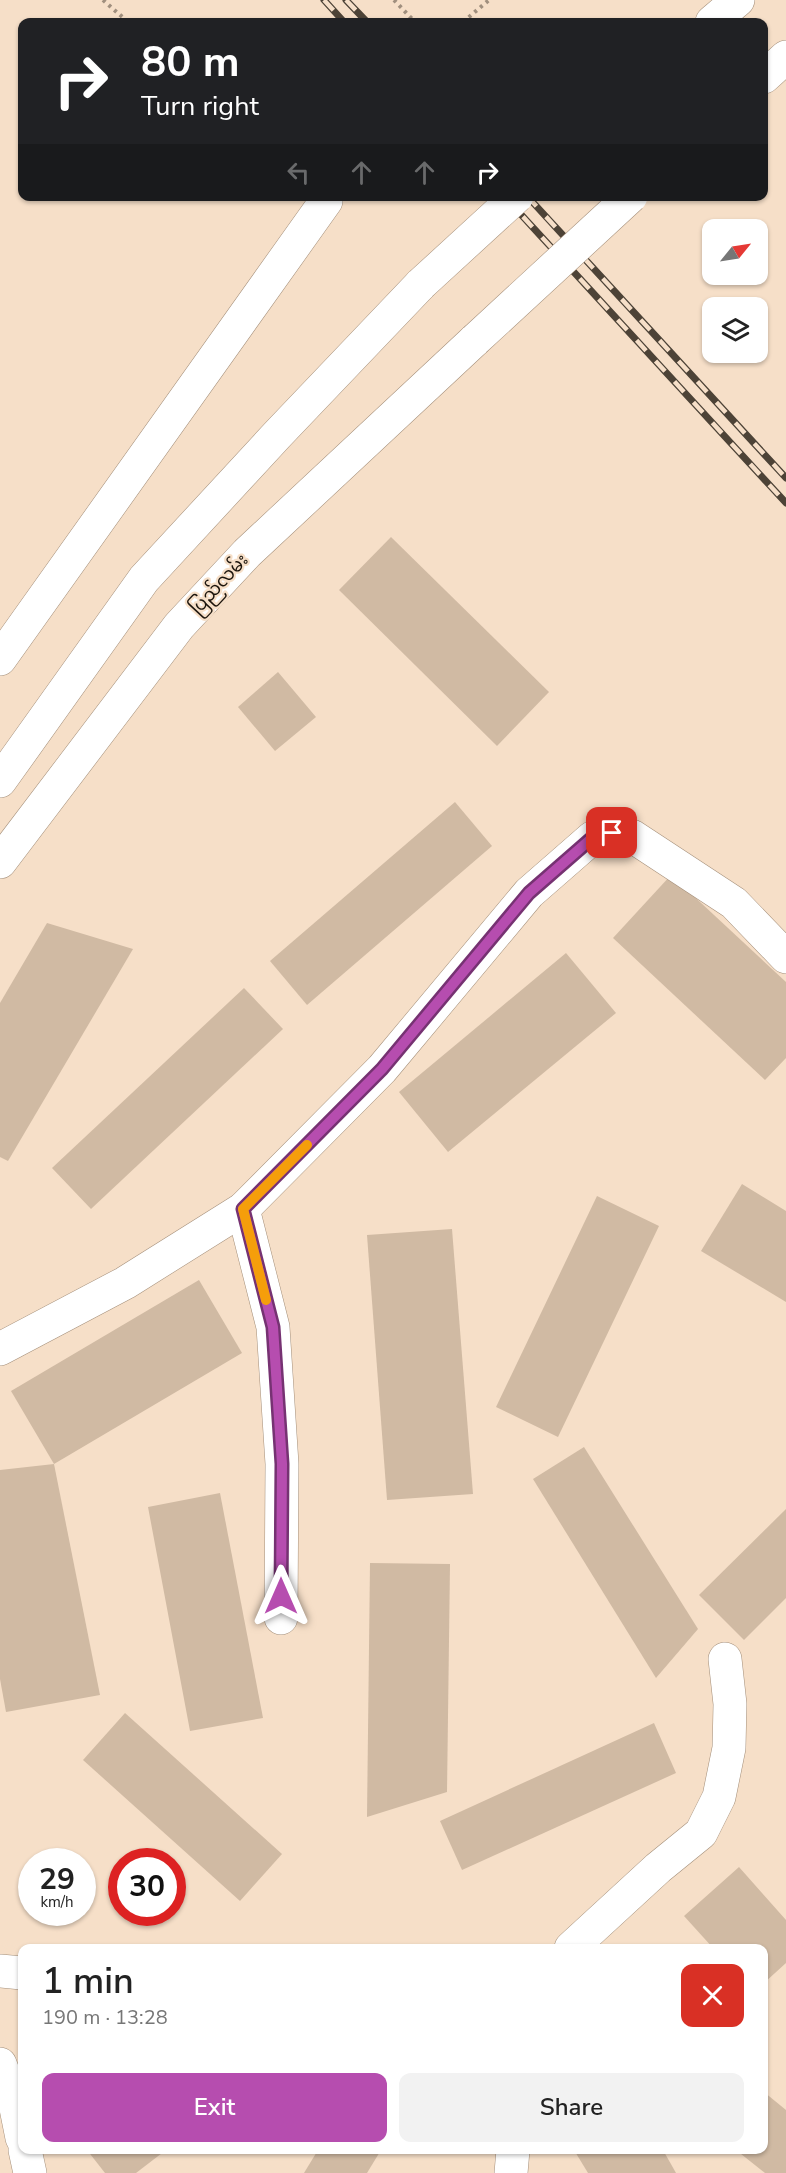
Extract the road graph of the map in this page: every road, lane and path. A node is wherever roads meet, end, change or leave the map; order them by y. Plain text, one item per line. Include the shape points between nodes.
1 (103, 0) edge
2 (394, 0) edge
3 (489, 0) edge
4 (738, 0) edge
5 (123, 18) edge
6 (411, 18) edge
7 (467, 18) edge
8 (717, 18) edge
9 (786, 57) edge
10 (768, 73) edge
11 (326, 201) dead end
12 (512, 201) edge
13 (626, 201) edge
14 (0, 659) edge
15 (0, 781) edge
16 (0, 862) edge
17 (786, 957) edge
18 (243, 1209) junction
19 (0, 1348) edge
20 (281, 1618) dead end
21 (725, 1659) dead end
22 (575, 1944) edge
23 (0, 1971) edge
24 (18, 1973) edge
25 (0, 2064) edge
26 (18, 2118) edge
27 (26, 2154) edge
28 (513, 2154) edge
29 (30, 2173) edge
30 (511, 2173) edge

1 - 5 path
2 - 6 path
3 - 7 path
4 - 8 main road
9 - 10 main road
11 - 14 main road
12 - 15 main road, bridge via 421,284 144,579
13 - 16 main road, ပြည်လမ်း, bridge via 247,554 179,626
17 - 18 main road via 734,903 633,836 612,833 592,838 529,893 382,1069
18 - 19 main road via 125,1283
18 - 20 main road via 273,1327 282,1464
21 - 22 main road via 729,1748 719,1797 701,1833
23 - 24 main road
25 - 26 main road
27 - 29 main road
28 - 30 main road

